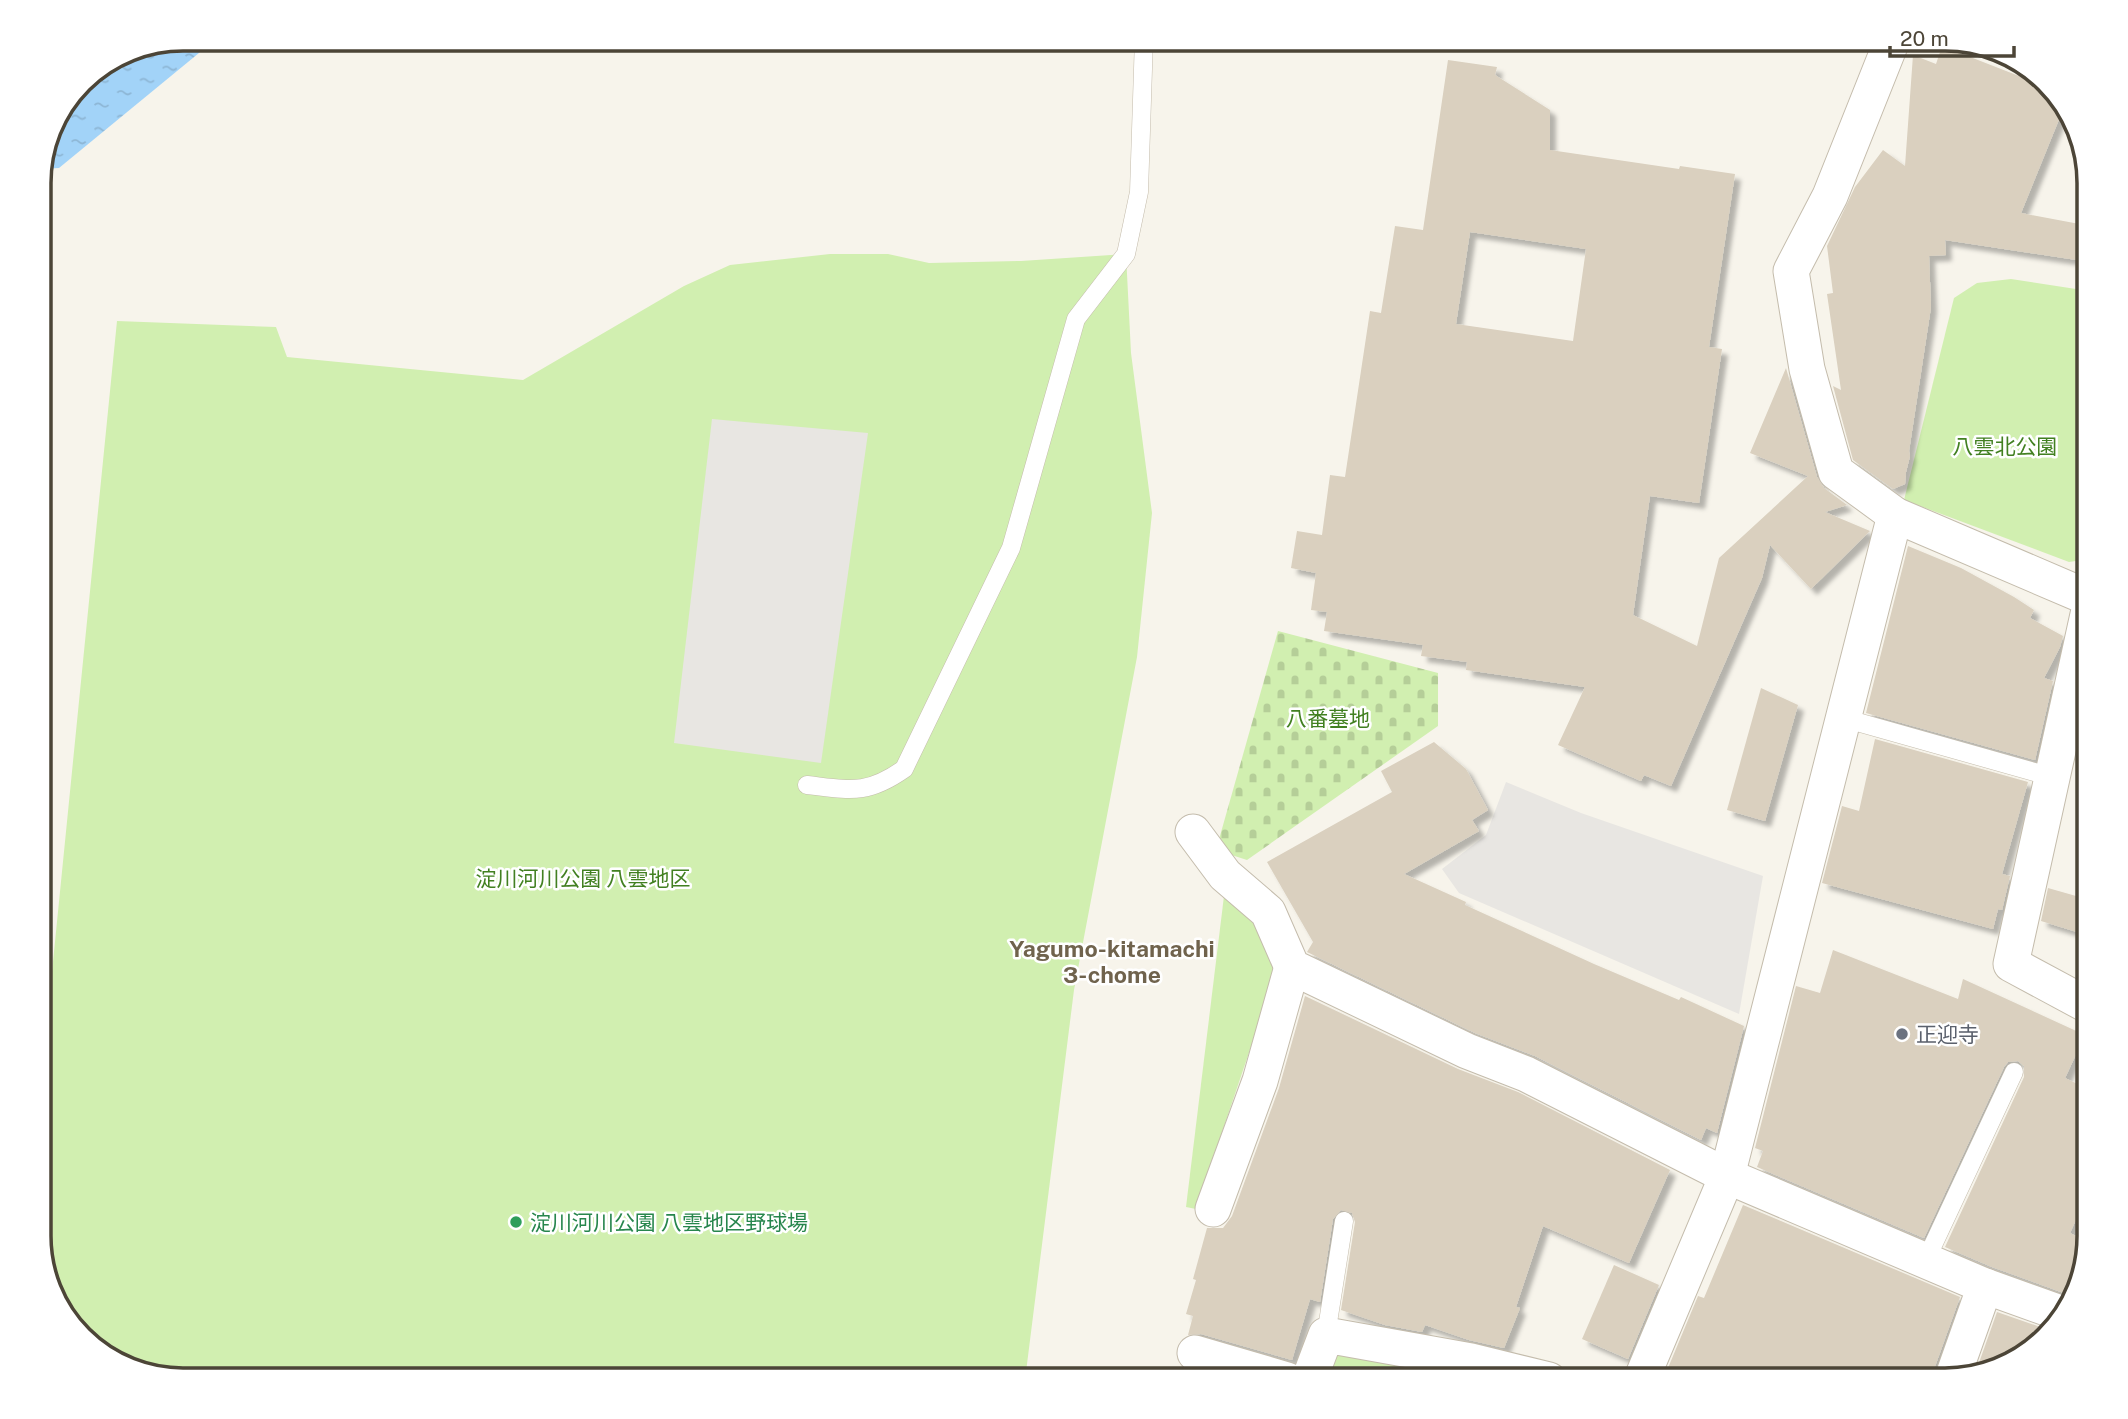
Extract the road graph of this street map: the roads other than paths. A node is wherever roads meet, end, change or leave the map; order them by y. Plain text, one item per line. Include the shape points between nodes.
1 (1144, 51) edge
2 (1888, 51) edge
3 (1895, 515) junction
4 (2077, 592) edge
5 (2077, 667) edge
6 (1843, 718) junction
7 (2052, 777) junction
8 (807, 785) dead end
9 (1193, 832) dead end
10 (1292, 967) junction
11 (2077, 999) edge
12 (2014, 1072) dead end
13 (1727, 1176) junction
14 (1213, 1209) dead end
15 (1343, 1222) dead end
16 (1926, 1260) junction
17 (1985, 1286) junction
18 (2054, 1311) edge
19 (1326, 1335) junction
20 (1195, 1353) dead end
21 (1956, 1367) edge
22 (1244, 1368) edge
23 (1314, 1368) edge
24 (1498, 1368) edge
25 (1646, 1368) edge

1 - 8 lane via 1139,192 1126,254 1076,319 1011,548 904,769 883,784 864,789
2 - 3 street via 1830,196 1791,271 1807,369 1836,472
3 - 4 street
3 - 6 street
5 - 7 street
6 - 7 lane
6 - 13 street
7 - 11 street via 2011,964
9 - 10 street via 1225,875 1268,912
10 - 13 street via 1525,1074
10 - 14 street via 1260,1081
12 - 16 lane
13 - 16 street
13 - 25 street
15 - 19 lane
16 - 17 street
17 - 18 street
17 - 21 street
19 - 23 street
19 - 24 street
20 - 22 street

